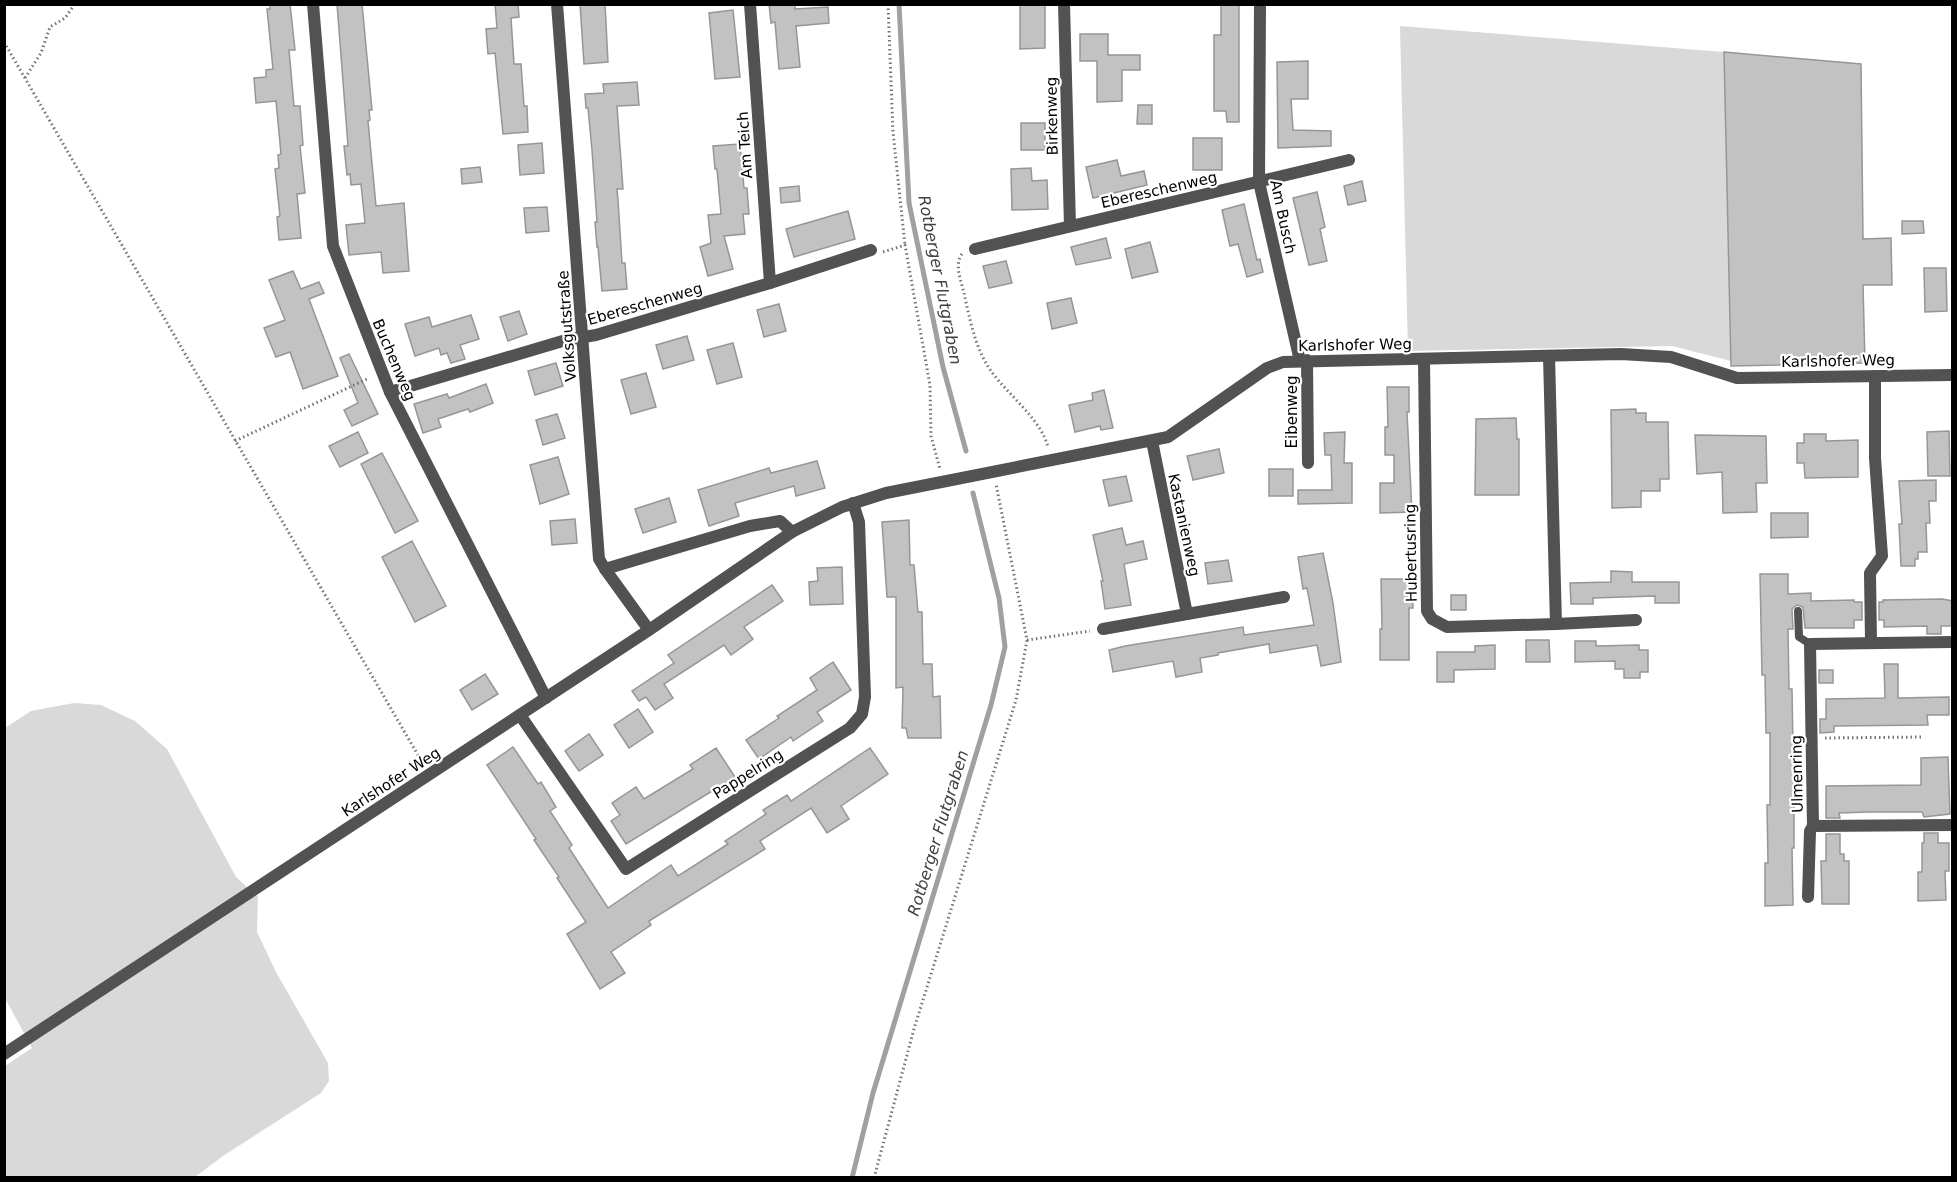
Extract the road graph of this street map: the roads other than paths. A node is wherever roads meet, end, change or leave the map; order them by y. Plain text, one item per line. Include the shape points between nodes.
1 (314, 4) edge
2 (557, 4) edge
3 (750, 4) edge
4 (1064, 4) edge
5 (1260, 4) edge
6 (1349, 159) dead end
7 (1259, 182) junction
8 (1070, 226) junction
9 (975, 249) road end
10 (871, 250) road end
11 (770, 283) junction
12 (583, 338) junction
13 (1549, 356) junction
14 (1424, 359) junction
15 (1304, 361) junction
16 (1953, 375) edge
17 (1875, 376) junction
18 (390, 393) junction
19 (1152, 441) junction
20 (1308, 463) dead end
21 (853, 503) junction
22 (792, 532) junction
23 (605, 569) junction
24 (1284, 597) dead end
25 (1798, 611) dead end
26 (1187, 614) junction
27 (1636, 620) dead end
28 (1556, 624) junction
29 (1103, 629) road end
30 (649, 630) junction
31 (1871, 642) junction
32 (1953, 642) edge
33 (1809, 644) junction
34 (546, 698) junction
35 (520, 715) junction
36 (1953, 825) edge
37 (1813, 826) junction
38 (1808, 897) dead end
39 (4, 1054) edge

1 - 18 street, Buchenweg via 333,246
2 - 12 street, Volksgutstraße
3 - 11 street, Am Teich
4 - 8 street, Birkenweg
5 - 7 street, Am Busch
6 - 7 street, Ebereschenweg
7 - 8 street, Ebereschenweg
7 - 15 street, Am Busch
8 - 9 street, Ebereschenweg
10 - 11 street, Ebereschenweg
11 - 12 street, Ebereschenweg
12 - 18 street, Ebereschenweg
12 - 23 street, Volksgutstraße via 599,558
13 - 14 street, Karlshofer Weg
13 - 17 street, Karlshofer Weg via 1671,357 1737,378
13 - 28 street
14 - 15 street, Karlshofer Weg
14 - 28 street, Hubertusring via 1427,610 1432,619 1447,627
15 - 19 street, Karlshofer Weg via 1267,368 1168,437
15 - 20 street, Eibenweg
16 - 17 street, Karlshofer Weg
17 - 31 street via 1875,458 1882,556 1870,573
18 - 34 street, Buchenweg
19 - 21 street, Karlshofer Weg via 886,493
19 - 26 street, Kastanienweg
21 - 22 street, Karlshofer Weg
21 - 35 street, Pappelring via 859,522 865,698 862,714 850,728 626,869
22 - 23 street via 780,521 750,526
22 - 30 street, Karlshofer Weg
23 - 30 street, Volksgutstraße
24 - 26 street
25 - 33 lane via 1798,637
26 - 29 street
27 - 28 street, Hubertusring
30 - 34 street, Karlshofer Weg
31 - 32 street
31 - 33 street
33 - 37 street, Ulmenring
34 - 35 street, Karlshofer Weg
35 - 39 street, Karlshofer Weg
36 - 37 street, Ulmenring
37 - 38 street

